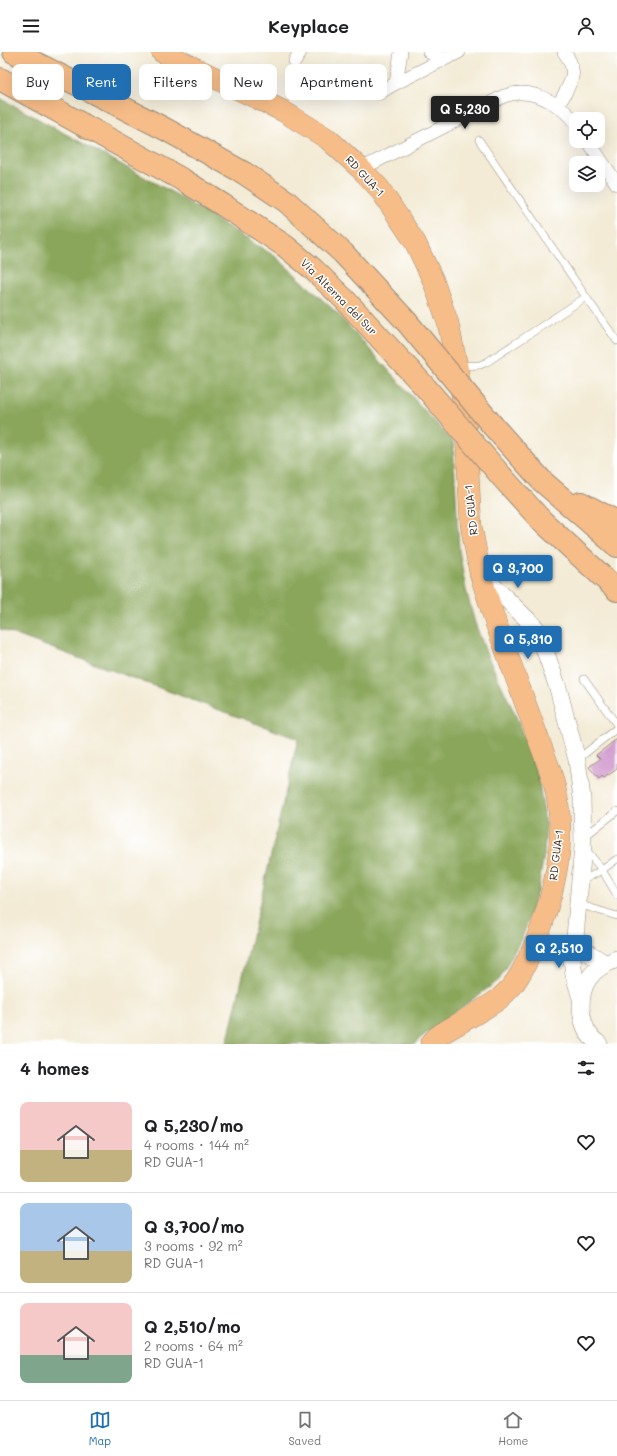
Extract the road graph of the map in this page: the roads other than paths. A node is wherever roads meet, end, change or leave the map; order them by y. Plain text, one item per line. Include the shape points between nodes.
1 (14, 52) edge
2 (162, 52) edge
3 (401, 52) edge
4 (429, 52) edge
5 (459, 52) edge
6 (564, 52) edge
7 (444, 59) junction
8 (0, 79) edge
9 (396, 82) junction
10 (387, 88) edge
11 (558, 106) junction
12 (569, 115) edge
13 (479, 140) dead end
14 (593, 148) edge
15 (361, 169) junction
16 (617, 184) edge
17 (586, 297) junction
18 (617, 341) edge
19 (458, 366) junction
20 (542, 481) junction
21 (617, 522) edge
22 (617, 546) edge
23 (480, 573) junction
24 (617, 590) edge
25 (487, 596) junction
26 (535, 626) junction
27 (544, 645) junction
28 (508, 656) junction
29 (584, 678) dead end
30 (617, 727) edge
31 (577, 760) junction
32 (617, 811) edge
33 (584, 841) junction
34 (617, 859) edge
35 (602, 870) junction
36 (580, 882) junction
37 (617, 895) edge
38 (578, 904) junction
39 (617, 916) edge
40 (575, 937) junction
41 (611, 961) edge
42 (581, 998) junction
43 (431, 1044) edge
44 (599, 1044) edge

1 - 20 highway, bridge via 165,129 244,173 286,201 343,252 406,321
2 - 15 main road, RD GUA-1 via 283,111 328,139
3 - 9 street
4 - 7 street
5 - 7 street
6 - 11 street via 571,61 573,76
7 - 9 street
8 - 24 highway, Vía Alterna del Sur, bridge via 223,204 313,269 426,388 541,520
9 - 10 street
11 - 12 street
11 - 15 street via 538,95 520,93 504,96
13 - 17 lane
14 - 16 street
15 - 19 main road, RD GUA-1 via 379,188 415,242 433,280 448,323
17 - 18 lane
17 - 19 lane via 487,362 480,365
19 - 23 main road, RD GUA-1 via 465,413 471,525
20 - 21 highway
20 - 22 highway
23 - 25 main road, RD GUA-1
23 - 26 street
25 - 26 street via 513,617
25 - 28 main road, RD GUA-1
26 - 27 street
27 - 28 street via 535,633 526,632 510,641
27 - 31 street
28 - 43 main road, RD GUA-1 via 557,795 560,831 558,862 537,938 510,989 499,999 443,1032
29 - 30 lane
30 - 31 lane
31 - 33 street
32 - 33 lane
33 - 35 lane
33 - 36 street
34 - 35 lane
35 - 36 lane
35 - 37 lane
36 - 38 street
38 - 39 lane
38 - 40 street
40 - 41 street via 584,950
40 - 42 street via 572,959
41 - 42 street via 589,978
42 - 44 street via 584,1026

